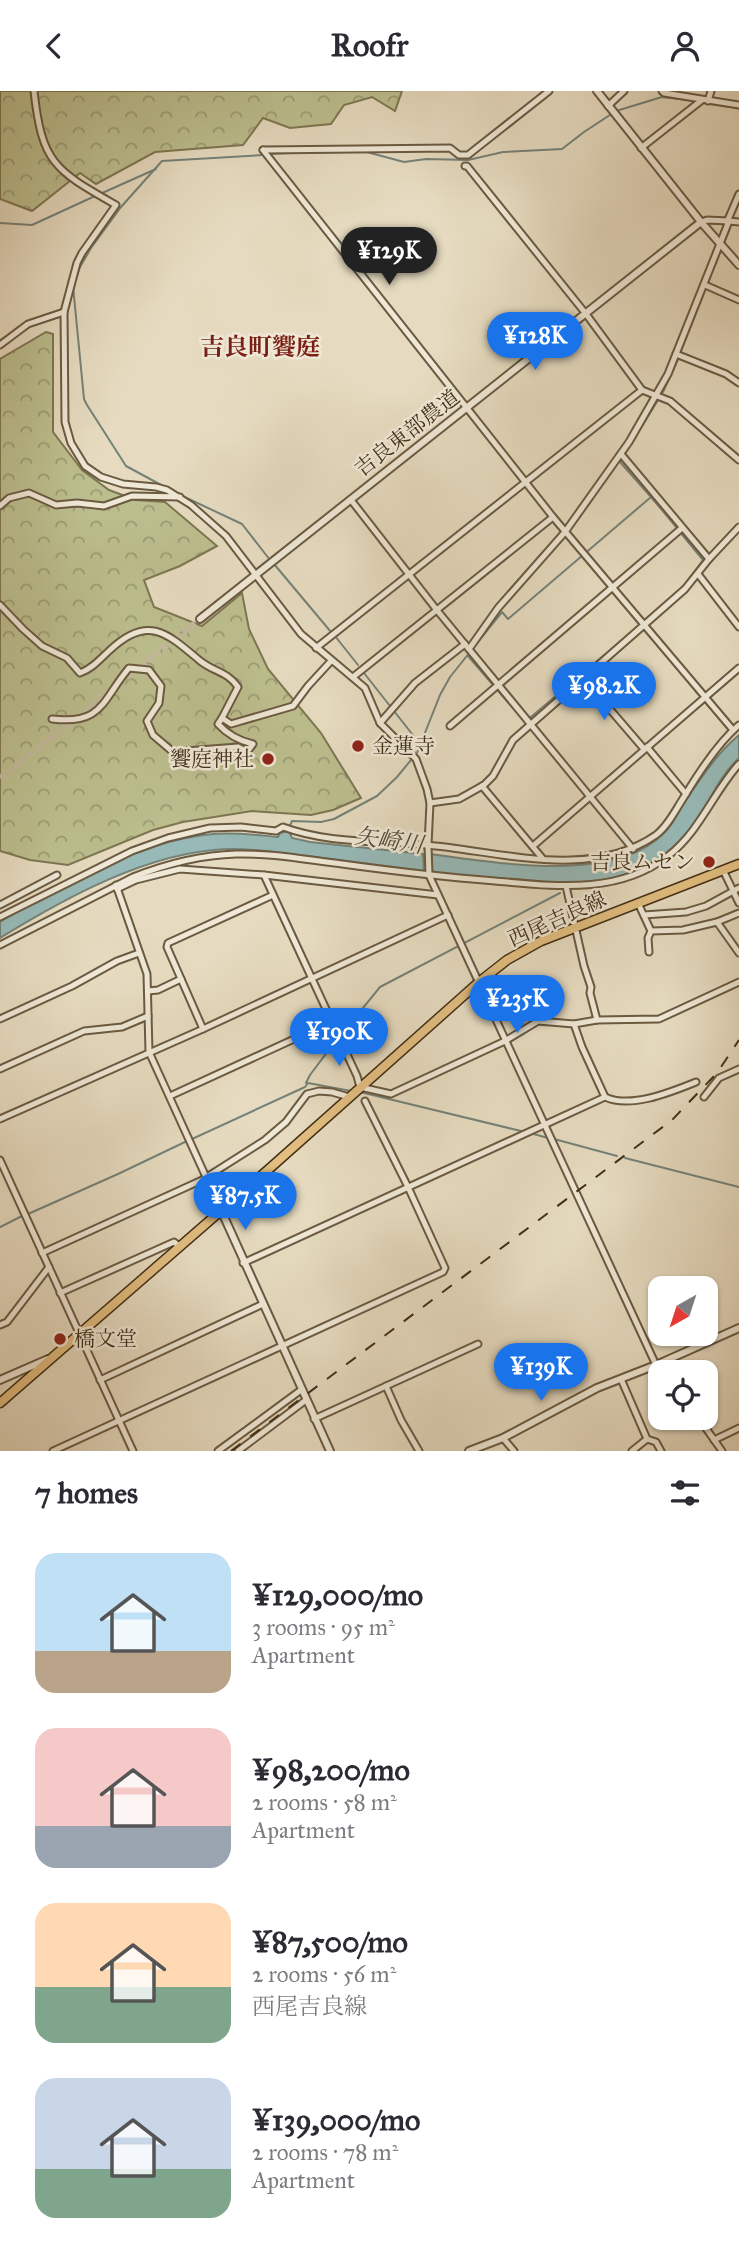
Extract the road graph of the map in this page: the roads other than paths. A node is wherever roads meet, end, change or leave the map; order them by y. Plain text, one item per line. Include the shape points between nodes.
1 (34, 91) edge
2 (549, 91) edge
3 (597, 91) edge
4 (624, 91) edge
5 (662, 91) edge
6 (711, 91) edge
7 (702, 101) junction
8 (739, 105) edge
9 (611, 111) junction
10 (641, 148) junction
11 (465, 166) dead end
12 (739, 194) edge
13 (701, 222) junction
14 (728, 222) junction
15 (739, 222) edge
16 (721, 244) junction
17 (739, 265) edge
18 (705, 285) junction
19 (739, 300) edge
20 (64, 312) junction
21 (586, 314) junction
22 (0, 345) edge
23 (677, 354) junction
24 (739, 383) edge
25 (642, 390) junction
26 (657, 394) junction
27 (467, 408) junction
28 (621, 454) junction
29 (739, 460) edge
30 (526, 482) junction
31 (180, 497) junction
32 (351, 500) junction
33 (0, 506) edge
34 (554, 517) junction
35 (739, 527) edge
36 (682, 528) junction
37 (565, 532) junction
38 (709, 559) junction
39 (256, 574) junction
40 (408, 574) junction
41 (698, 574) junction
42 (613, 587) junction
43 (0, 605) edge
44 (436, 610) junction
45 (200, 619) tunnel mouth
46 (644, 624) junction
47 (739, 627) edge
48 (467, 646) junction
49 (316, 648) junction
50 (331, 661) junction
51 (739, 669) edge
52 (353, 677) junction
53 (583, 678) junction
54 (498, 686) junction
55 (705, 697) junction
56 (222, 718) junction
57 (52, 719) dead end
58 (380, 723) junction
59 (530, 723) junction
60 (739, 725) edge
61 (450, 726) dead end
62 (733, 730) junction
63 (646, 748) junction
64 (739, 764) edge
65 (482, 786) junction
66 (686, 794) junction
67 (589, 797) junction
68 (430, 803) junction
69 (428, 845) junction
70 (533, 846) junction
71 (633, 849) junction
72 (543, 859) junction
73 (739, 863) edge
74 (723, 870) junction
75 (429, 873) junction
76 (57, 874) dead end
77 (264, 875) junction
78 (566, 886) junction
79 (116, 887) junction
80 (736, 890) edge
81 (273, 895) junction
82 (438, 895) junction
83 (638, 902) junction
84 (739, 903) edge
85 (0, 905) edge
86 (739, 913) edge
87 (448, 915) junction
88 (644, 915) junction
89 (0, 917) edge
90 (717, 922) junction
91 (575, 927) junction
92 (650, 931) junction
93 (0, 945) edge
94 (649, 952) dead end
95 (139, 953) junction
96 (739, 953) edge
97 (312, 978) junction
98 (181, 979) junction
99 (479, 982) junction
100 (739, 982) edge
101 (148, 991) junction
102 (148, 1016) junction
103 (0, 1019) edge
104 (597, 1020) junction
105 (331, 1021) junction
106 (574, 1024) junction
107 (203, 1029) junction
108 (505, 1041) junction
109 (149, 1052) junction
110 (0, 1069) edge
111 (739, 1069) edge
112 (696, 1082) dead end
113 (360, 1087) junction
114 (170, 1096) junction
115 (350, 1096) junction
116 (605, 1097) junction
117 (704, 1097) dead end
118 (365, 1101) dead end
119 (0, 1119) edge
120 (545, 1127) junction
121 (0, 1160) edge
122 (206, 1176) junction
123 (408, 1187) junction
124 (221, 1210) junction
125 (179, 1246) junction
126 (42, 1253) junction
127 (243, 1263) junction
128 (49, 1267) junction
129 (60, 1293) junction
130 (263, 1304) junction
131 (0, 1325) edge
132 (739, 1328) edge
133 (80, 1333) junction
134 (478, 1344) dead end
135 (282, 1346) junction
136 (50, 1359) junction
137 (654, 1360) edge
138 (667, 1360) edge
139 (648, 1368) edge
140 (17, 1372) junction
141 (621, 1379) junction
142 (0, 1380) edge
143 (100, 1380) junction
144 (23, 1383) junction
145 (386, 1386) junction
146 (301, 1390) junction
147 (306, 1400) junction
148 (0, 1403) edge
149 (314, 1419) junction
150 (119, 1420) junction
151 (739, 1428) edge
152 (707, 1430) edge
153 (503, 1438) junction
154 (647, 1439) junction
155 (714, 1440) junction
156 (52, 1451) edge
157 (133, 1451) edge
158 (218, 1451) edge
159 (238, 1451) edge
160 (330, 1451) edge
161 (419, 1451) edge
162 (469, 1451) edge
163 (514, 1451) edge
164 (632, 1451) edge
165 (660, 1451) edge
166 (722, 1451) edge

1 - 20 street via 38,127 55,164 69,178 116,205 77,263
2 - 27 street via 468,155 450,148 263,151
3 - 9 street
4 - 9 street
5 - 7 street
6 - 7 street
7 - 8 street
7 - 10 street
9 - 10 street
10 - 13 street
11 - 21 street
12 - 14 street
13 - 14 street
13 - 16 street
13 - 21 street, 吉良東部農道
14 - 15 street
14 - 16 street
16 - 17 street
16 - 18 street
18 - 19 street
18 - 23 street
20 - 22 street via 28,324
20 - 31 street via 65,422 76,455 92,473 110,481 156,487
21 - 25 street
21 - 27 street, 吉良東部農道
23 - 24 street
23 - 26 street
25 - 26 street
25 - 30 street
26 - 28 street
26 - 29 street
27 - 30 street
27 - 32 street, 吉良東部農道
28 - 36 street
28 - 37 street
30 - 34 street
30 - 40 street
31 - 33 street via 132,496 104,506 56,505 29,493 9,498
31 - 39 street via 226,536
32 - 39 street, 吉良東部農道
32 - 40 street
34 - 37 street
34 - 44 street
35 - 38 street
36 - 38 street
36 - 42 street
37 - 42 street
37 - 48 street
38 - 41 street
39 - 45 street, 吉良東部農道
39 - 49 street
40 - 44 street
40 - 49 street
41 - 46 street
41 - 47 street
42 - 46 street
42 - 54 street
43 - 56 street via 42,646 67,658 80,673 124,637 142,630 163,632 206,666 230,676 238,687
44 - 48 street
44 - 52 street
46 - 53 street
46 - 55 street
48 - 54 street
48 - 58 street via 415,683
49 - 50 street
50 - 52 street
50 - 56 street via 293,706 231,724
51 - 55 street
52 - 58 street via 369,694
53 - 59 street
53 - 63 street
54 - 59 street
54 - 61 street
55 - 62 street
55 - 63 street
56 - 57 street via 218,725 224,731 253,744 247,752 238,747 173,752 153,735 147,721 159,703 161,686 149,670 129,669 92,715 72,722
58 - 68 street via 416,759
59 - 65 street
59 - 67 street
60 - 62 street
62 - 66 street
63 - 66 street
63 - 67 street
64 - 78 street via 692,833 668,856 625,878
65 - 68 street via 459,799
65 - 70 street
66 - 71 street via 659,834
67 - 70 street
67 - 71 street
68 - 69 street
69 - 72 street
69 - 75 street
69 - 89 street via 329,838 284,827 276,831 210,828 132,851
70 - 72 street
71 - 72 street via 610,856
73 - 74 main road, 西尾吉良線
74 - 80 street
74 - 83 main road, 西尾吉良線
75 - 78 street
75 - 79 street via 237,854 149,870
75 - 82 street
76 - 85 street
77 - 79 street via 180,869
77 - 81 street
77 - 82 street
78 - 91 street
79 - 93 street
79 - 95 street
80 - 84 street
80 - 88 street via 686,912
81 - 97 street
81 - 98 street via 168,943
82 - 87 street
83 - 88 street
83 - 91 main road, 西尾吉良線
86 - 90 street
87 - 97 street
87 - 99 street
88 - 92 street
90 - 92 street
90 - 96 street
91 - 99 main road, 西尾吉良線 via 507,960
91 - 104 street
92 - 94 street
95 - 101 street
95 - 103 street
97 - 105 street
97 - 107 street
98 - 101 street
98 - 107 street
99 - 108 street
99 - 113 main road, 西尾吉良線
100 - 104 street via 659,1019
101 - 102 street
102 - 109 street
102 - 110 street via 122,1027 84,1031
104 - 106 street
105 - 113 street
105 - 114 street
106 - 108 street via 538,1021
106 - 116 street
107 - 109 street
108 - 113 street via 391,1094
108 - 120 street
109 - 114 street
109 - 119 street
111 - 117 street via 719,1078
112 - 116 street via 663,1096 618,1101
113 - 115 main road, 西尾吉良線
114 - 122 street
115 - 122 street via 332,1091 307,1094 265,1140
115 - 124 main road, 西尾吉良線
116 - 120 street
118 - 123 street
120 - 123 street
120 - 137 street
121 - 126 street
122 - 124 street
122 - 126 street
123 - 127 street
123 - 135 street via 443,1272
124 - 125 main road, 西尾吉良線
124 - 127 street
125 - 129 street via 174,1242
125 - 133 main road, 西尾吉良線
126 - 128 street
127 - 130 street
128 - 129 street
128 - 131 street
129 - 133 street
130 - 135 street
130 - 143 street
132 - 138 street
133 - 136 main road, 西尾吉良線
133 - 143 street
134 - 145 street
135 - 146 street
135 - 150 street
136 - 140 street
136 - 144 main road, 西尾吉良線
139 - 141 street
140 - 142 street
140 - 144 street
141 - 153 street
141 - 154 street
143 - 150 street
144 - 148 main road, 西尾吉良線
145 - 149 street
145 - 161 street
146 - 147 street
146 - 158 street
147 - 149 street
147 - 159 street
149 - 160 street
150 - 156 street
150 - 157 street
151 - 155 street
152 - 155 street
153 - 162 street
153 - 163 street
154 - 164 street
154 - 165 street via 656,1442
155 - 166 street

